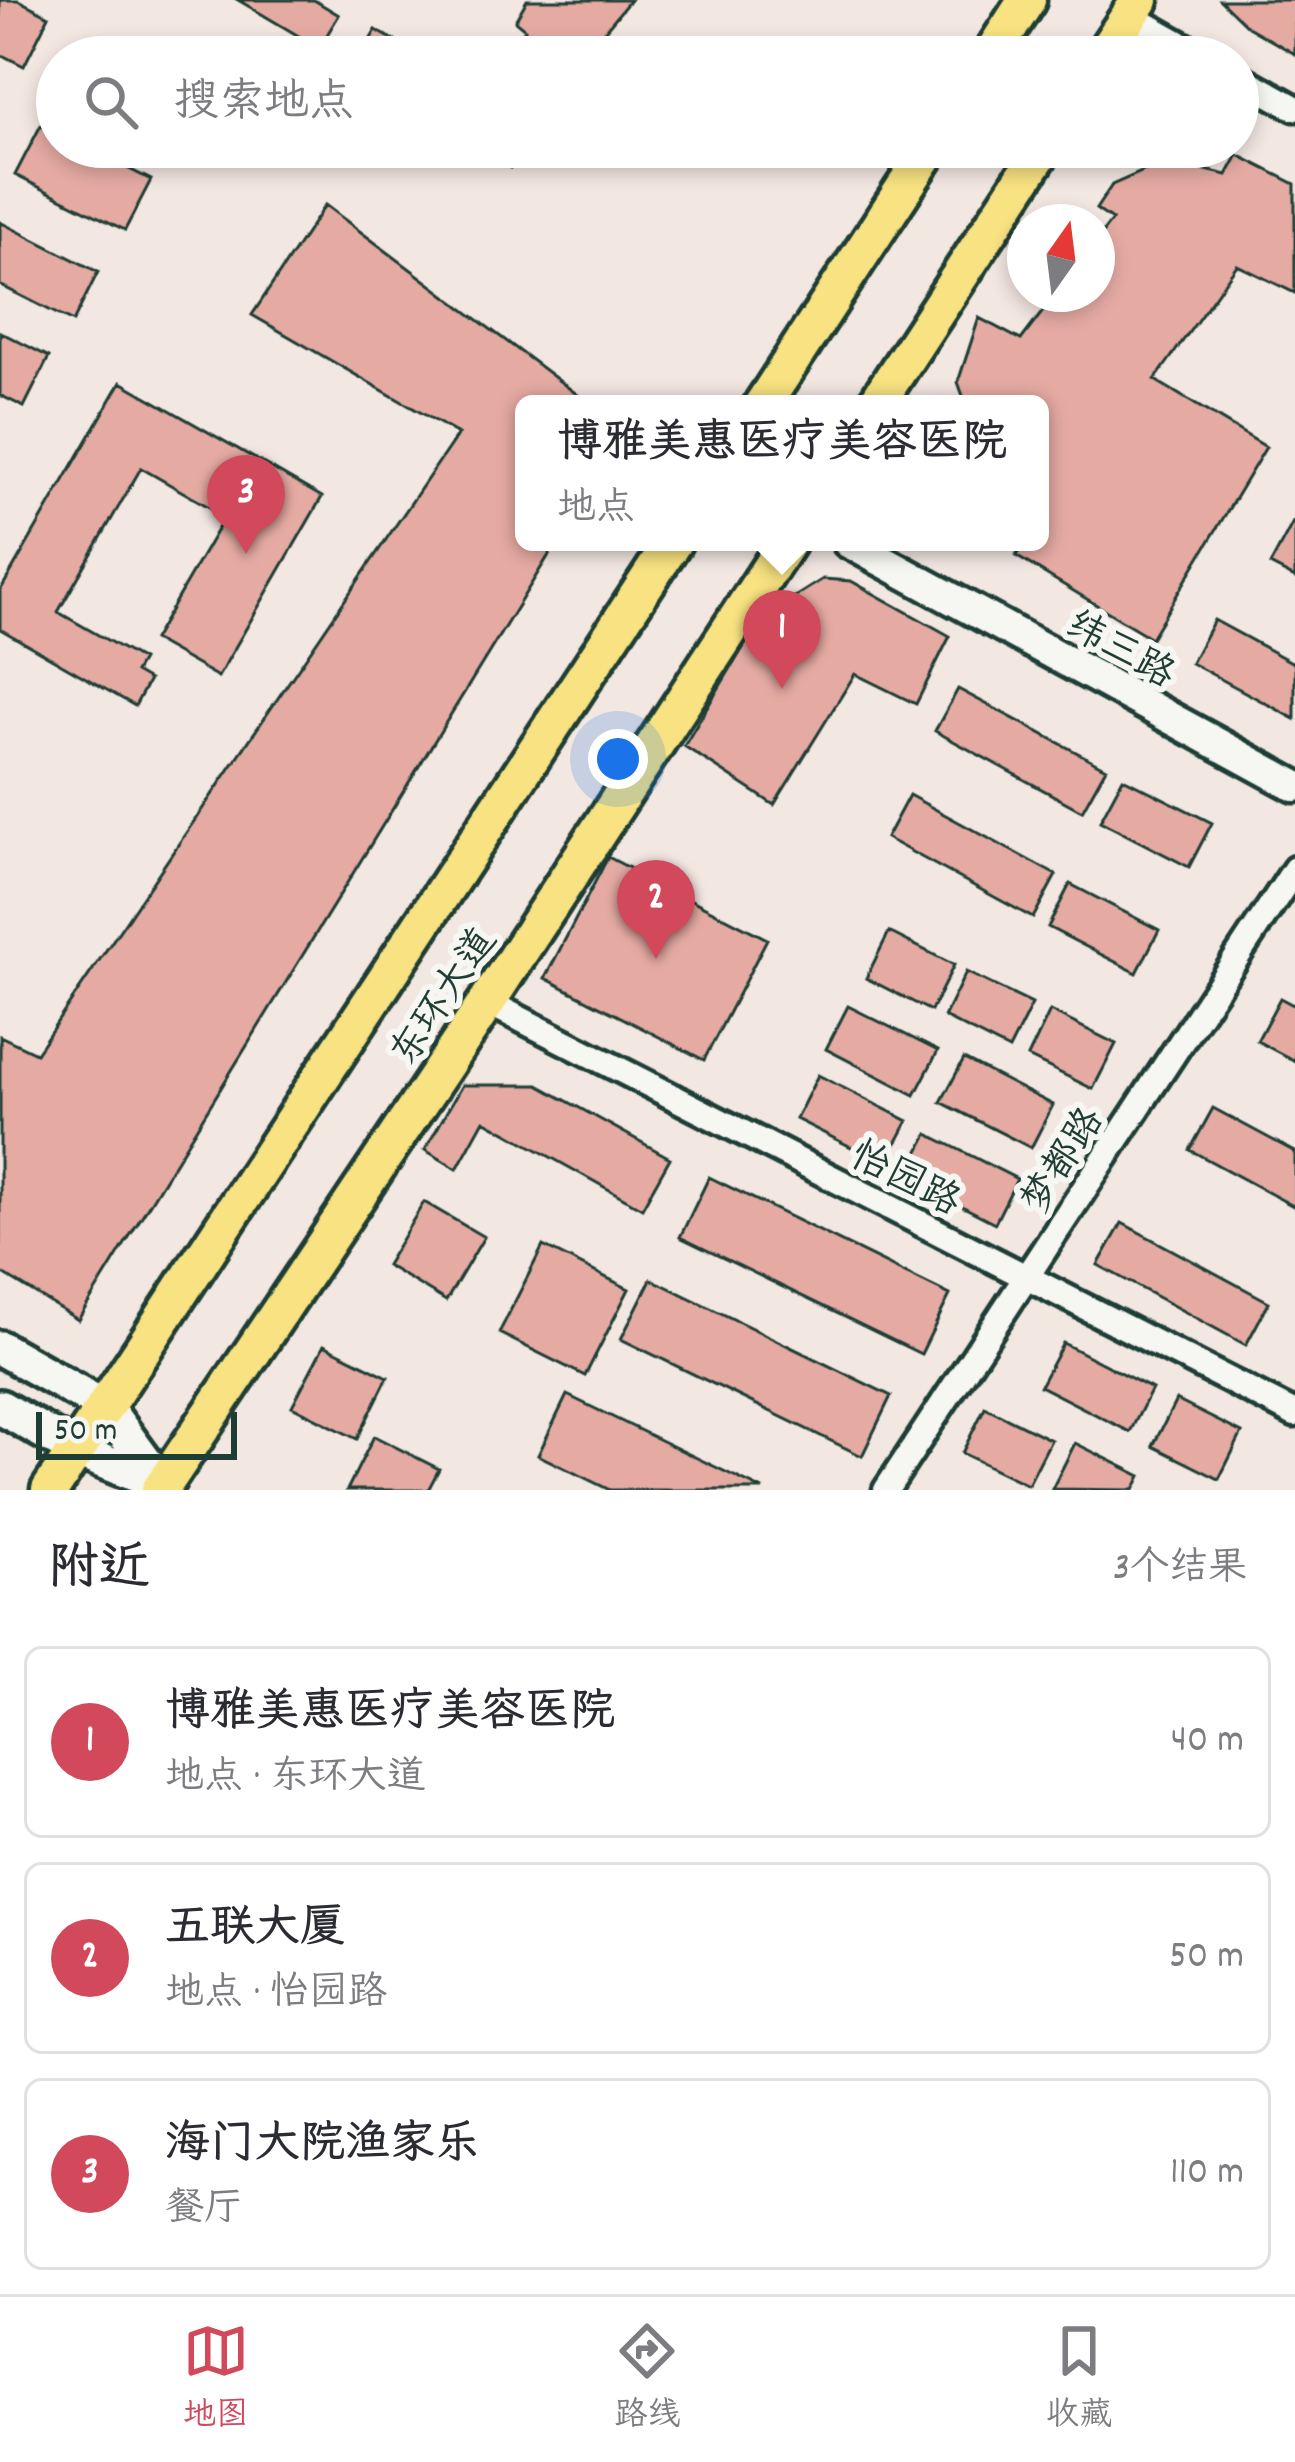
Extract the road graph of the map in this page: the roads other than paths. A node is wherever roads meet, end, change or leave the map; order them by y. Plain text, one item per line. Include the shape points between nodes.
1 (1027, 0) edge
2 (1134, 8) edge
3 (1004, 36) edge
4 (1116, 36) edge
5 (1174, 36) edge
6 (1259, 88) edge
7 (1295, 108) edge
8 (917, 168) edge
9 (1030, 168) edge
10 (769, 395) edge
11 (882, 395) edge
12 (667, 551) edge
13 (781, 551) edge
14 (864, 551) edge
15 (1295, 786) edge
16 (1295, 869) edge
17 (487, 1002) junction
18 (1026, 1276) junction
19 (0, 1348) edge
20 (0, 1407) edge
21 (106, 1408) junction
22 (1295, 1414) edge
23 (77, 1451) junction
24 (164, 1489) edge
25 (50, 1490) edge
26 (886, 1490) edge

1 - 3 main road
2 - 4 main road
2 - 5 street
6 - 7 street
8 - 10 main road
9 - 11 main road
12 - 21 main road, 东环大道
13 - 17 main road, 东环大道
14 - 15 street, 纬三路
16 - 18 street, 梦都路
17 - 18 street, 怡园路
17 - 24 main road, 东环大道
18 - 22 street, 怡园路
18 - 26 street, 梦都路
19 - 21 main road
20 - 23 main road
21 - 23 main road, 东环大道
21 - 24 main road
23 - 24 main road
23 - 25 main road, 东环大道

